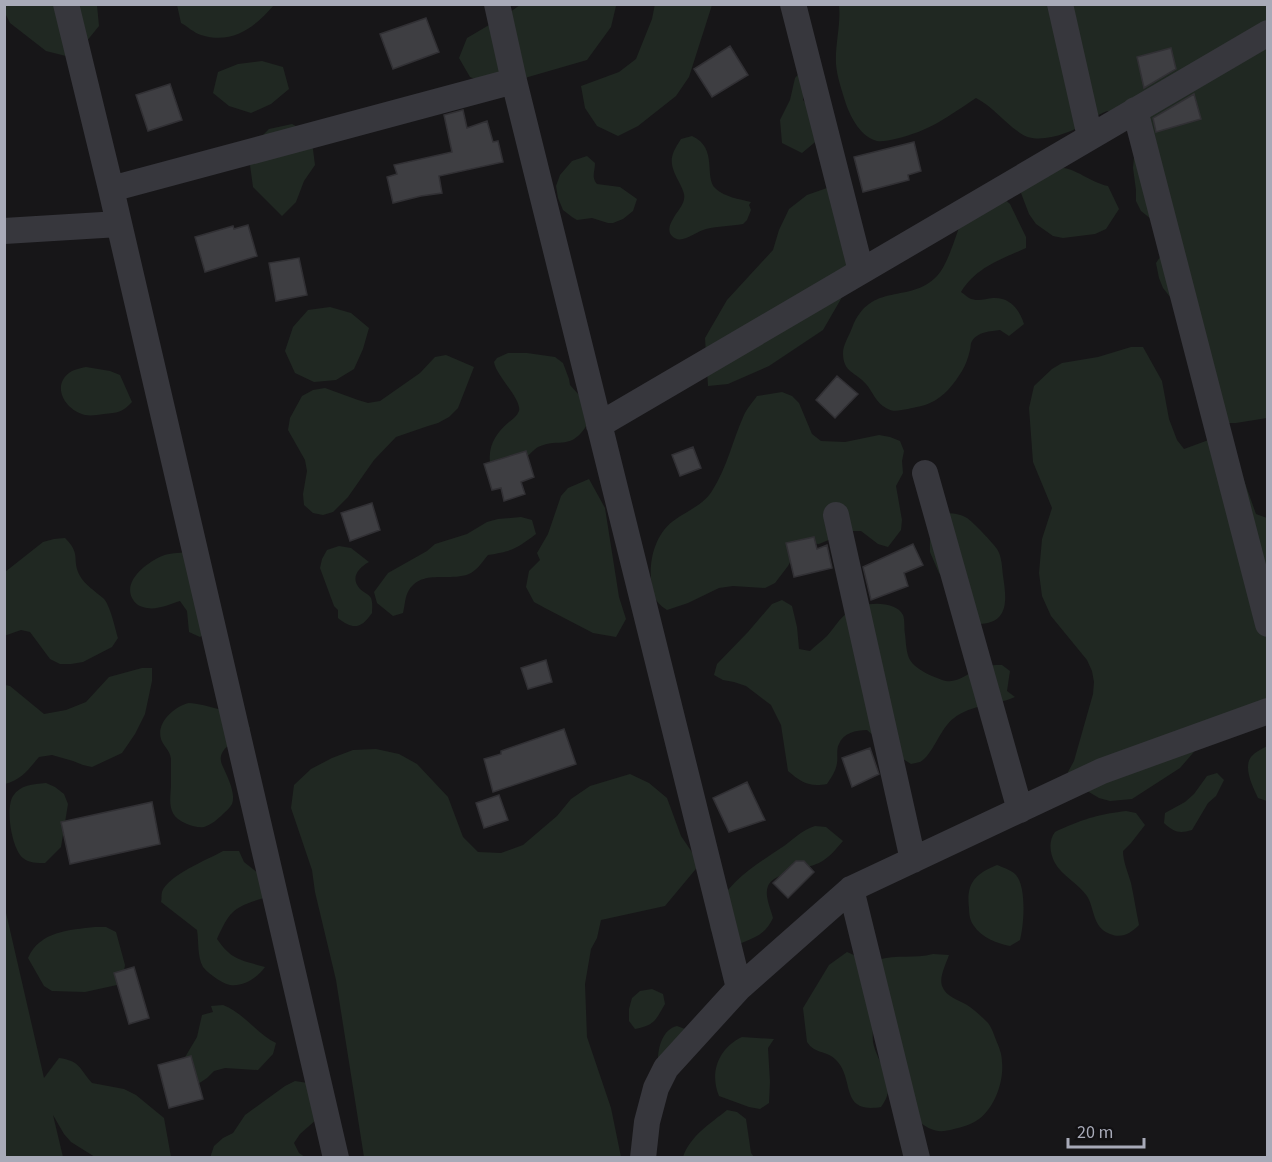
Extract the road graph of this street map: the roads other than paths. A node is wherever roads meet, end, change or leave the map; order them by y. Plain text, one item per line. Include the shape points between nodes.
1 (66, 4) edge
2 (497, 4) edge
3 (793, 4) edge
4 (1060, 4) edge
5 (1268, 33) edge
6 (514, 81) junction
7 (1135, 110) junction
8 (1090, 136) junction
9 (111, 189) junction
10 (119, 224) junction
11 (4, 231) edge
12 (861, 271) junction
13 (599, 425) junction
14 (926, 473) dead end
15 (836, 515) dead end
16 (1268, 624) edge
17 (1268, 711) edge
18 (1020, 810) junction
19 (914, 860) junction
20 (851, 889) junction
21 (739, 988) junction
22 (336, 1158) edge
23 (643, 1158) edge
24 (917, 1158) edge

1 - 9 street
2 - 6 street
3 - 12 street
4 - 8 street
5 - 7 street
6 - 9 street
6 - 13 street
7 - 8 street
7 - 16 street
8 - 12 street
9 - 10 street
10 - 11 street
10 - 22 street
12 - 13 street
13 - 21 street
14 - 18 street
15 - 19 street
17 - 18 street via 1102,771
18 - 19 street
19 - 20 street
20 - 21 street
20 - 24 street
21 - 23 street via 666,1068 647,1122

